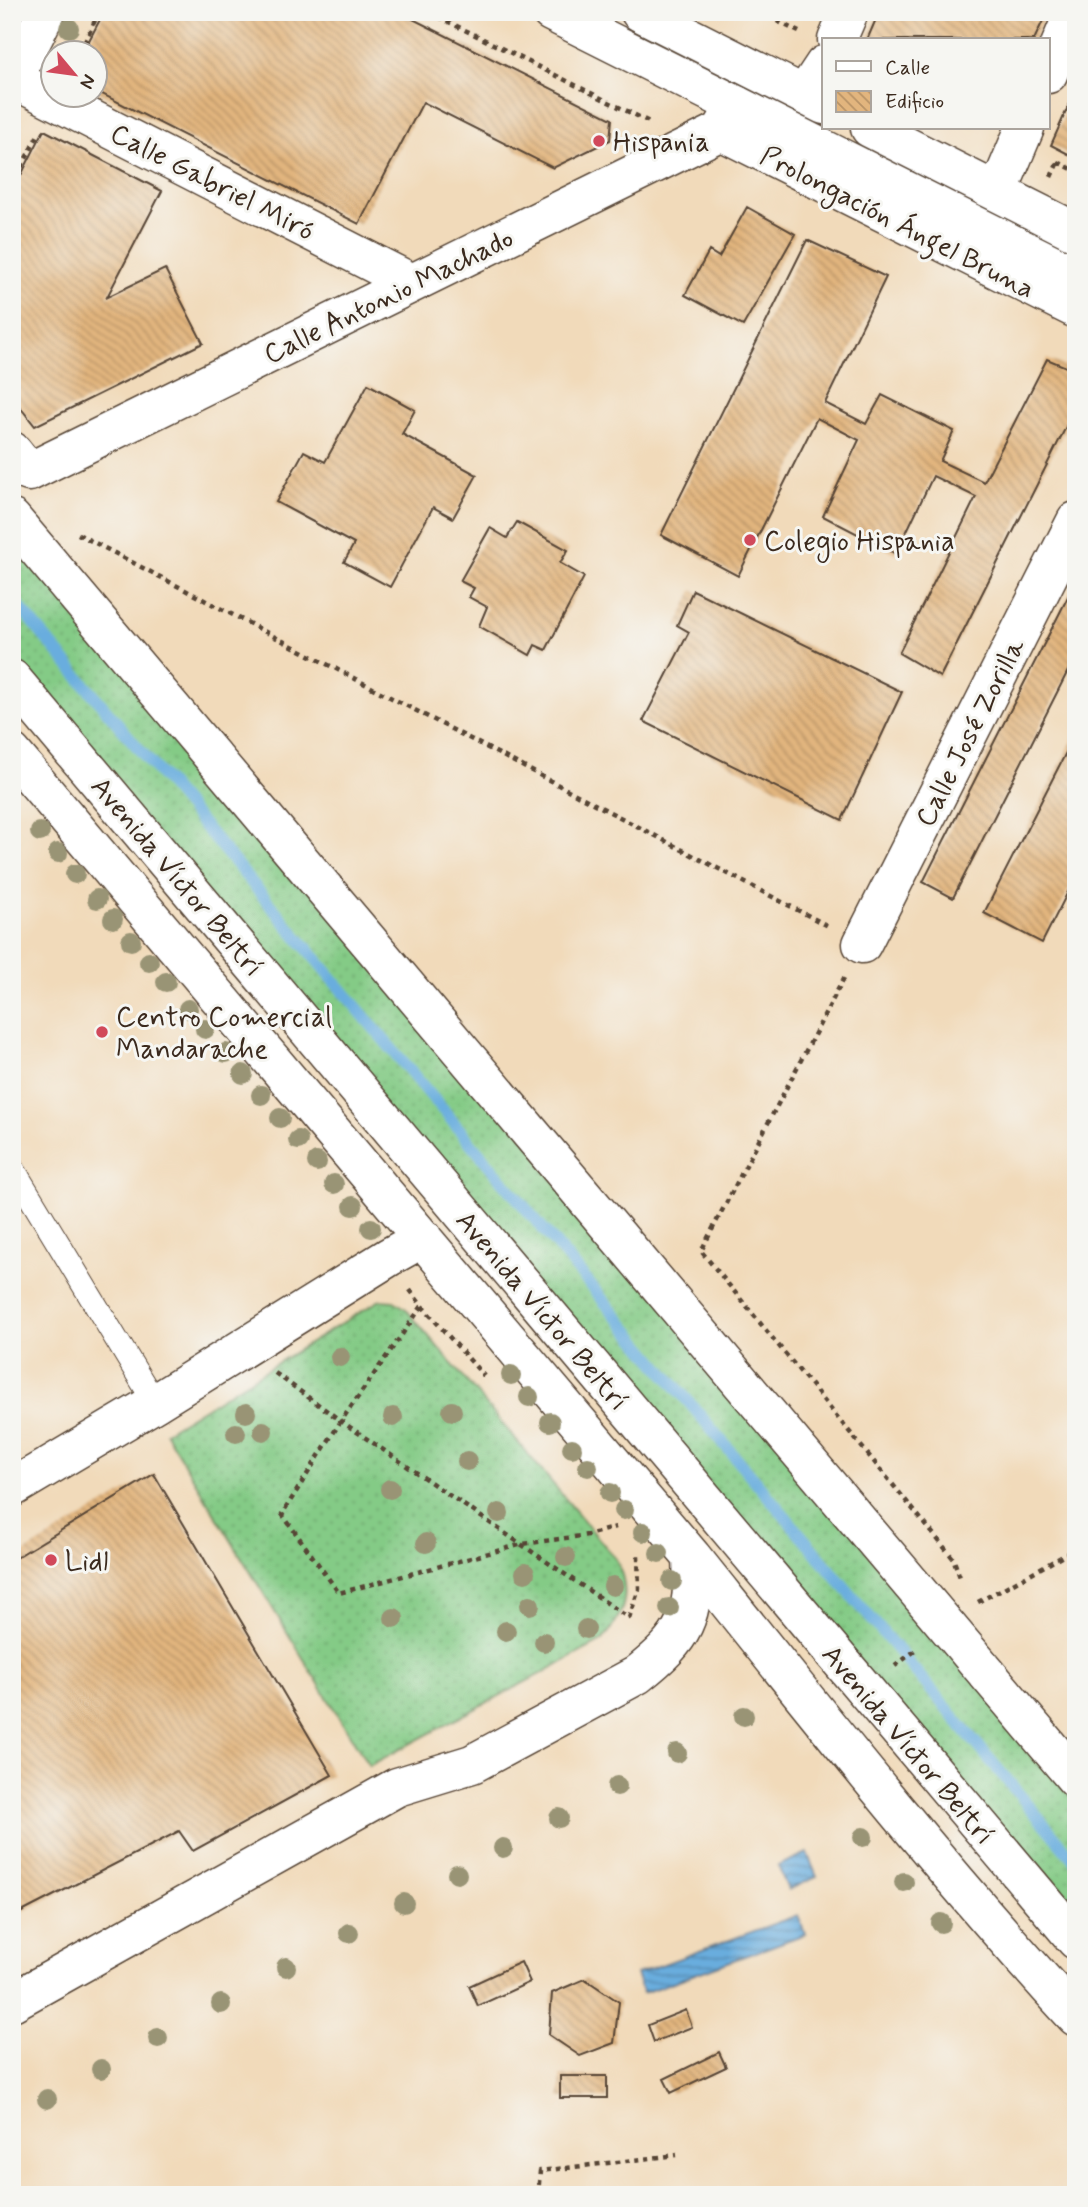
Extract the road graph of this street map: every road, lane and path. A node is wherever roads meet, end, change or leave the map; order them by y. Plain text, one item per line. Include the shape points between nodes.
1 (46, 12) edge
2 (100, 12) edge
3 (551, 12) edge
4 (640, 12) edge
5 (759, 12) edge
6 (849, 12) edge
7 (1074, 12) edge
8 (87, 38) edge
9 (836, 38) edge
10 (820, 68) edge
11 (1050, 69) edge
12 (13, 80) edge
13 (729, 118) junction
14 (41, 129) dead end
15 (784, 130) junction
16 (874, 130) edge
17 (1024, 130) edge
18 (12, 185) edge
19 (998, 192) junction
20 (1076, 232) edge
21 (1076, 276) edge
22 (412, 284) junction
23 (1076, 309) edge
24 (20, 462) edge
25 (12, 519) edge
26 (1076, 520) edge
27 (74, 532) dead end
28 (12, 679) edge
29 (20, 769) edge
30 (862, 944) junction
31 (12, 1167) edge
32 (423, 1238) junction
33 (404, 1282) dead end
34 (422, 1306) junction
35 (266, 1367) dead end
36 (493, 1386) dead end
37 (155, 1403) junction
38 (341, 1421) junction
39 (12, 1488) edge
40 (607, 1517) dead end
41 (616, 1527) junction
42 (623, 1535) dead end
43 (523, 1544) junction
44 (1076, 1549) edge
45 (638, 1552) dead end
46 (692, 1558) junction
47 (964, 1588) dead end
48 (983, 1598) dead end
49 (1076, 1780) edge
50 (1076, 1940) edge
51 (12, 2002) edge
52 (1076, 2017) edge
53 (677, 2155) dead end
54 (538, 2195) edge

1 - 12 street
2 - 8 path
3 - 13 street, Prolongación Ángel Bruna
4 - 10 street
5 - 10 path
6 - 9 street
7 - 11 street
10 - 15 street
12 - 22 street, Calle Gabriel Miró
13 - 15 street, Prolongación Ángel Bruna
13 - 22 street, Calle Antonio Machado
13 - 23 street, Prolongación Ángel Bruna
14 - 18 path
15 - 21 street, Prolongación Ángel Bruna
16 - 19 street
17 - 19 street
19 - 20 street
22 - 24 street, Calle Antonio Machado
25 - 49 street
26 - 30 street, Calle José Zorilla
27 - 30 path
28 - 50 street, Avenida Víctor Beltrí
29 - 32 street
30 - 47 path via 701,1251 953,1558
31 - 37 lane
32 - 37 street
32 - 46 street
33 - 34 path
34 - 36 path
34 - 38 path
35 - 38 path
37 - 39 street
38 - 43 path
38 - 43 path via 282,1514 339,1593
40 - 41 path
41 - 42 path
41 - 43 path
43 - 45 path via 629,1618 639,1589
44 - 48 path
46 - 51 street via 693,1600 684,1623 671,1645 637,1675 472,1764 397,1787
46 - 52 street via 867,1774
53 - 54 path via 540,2171

